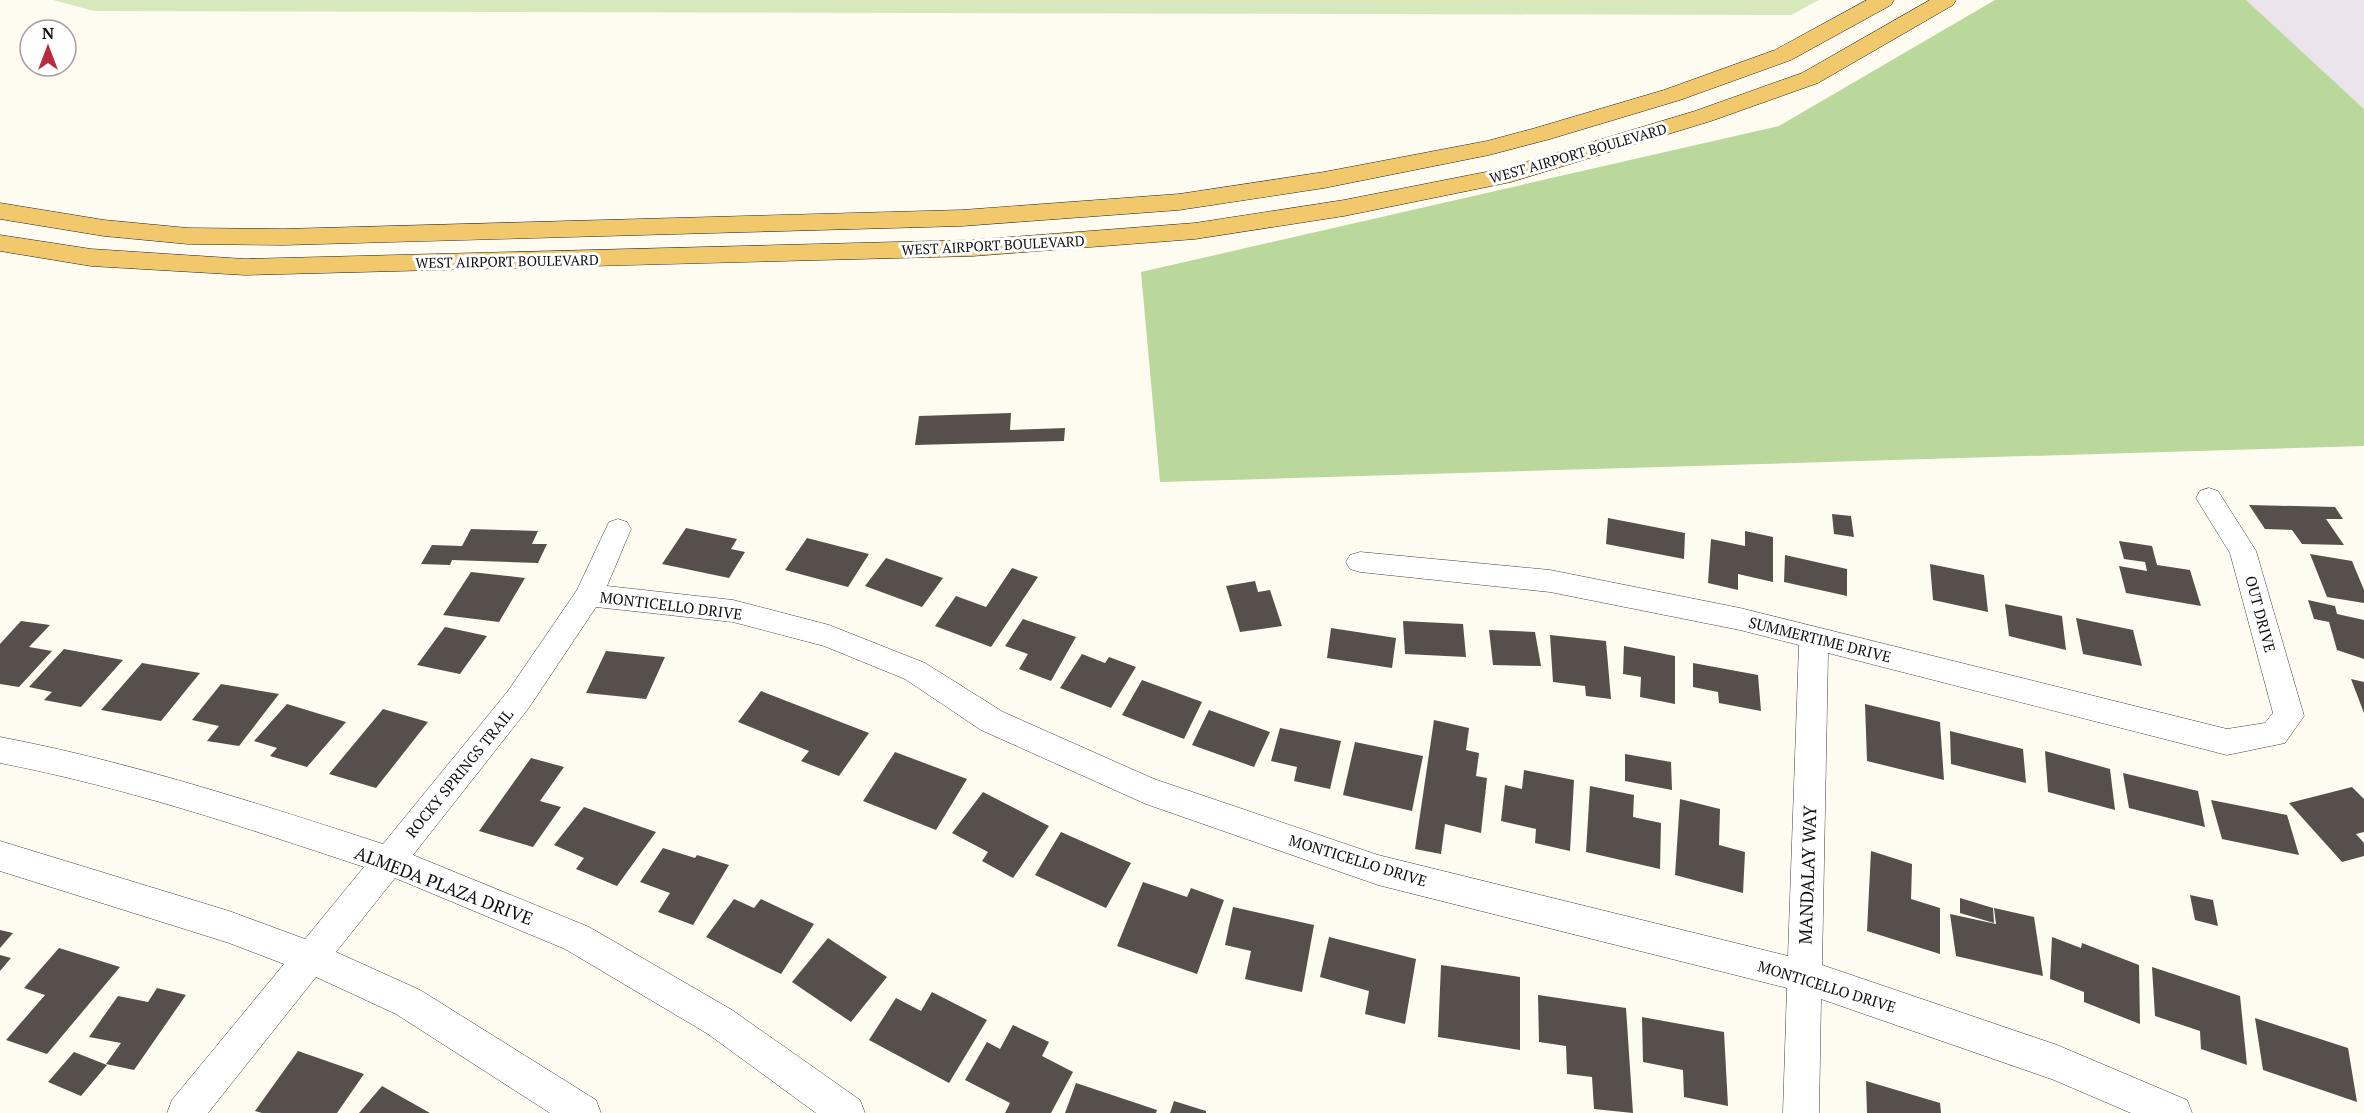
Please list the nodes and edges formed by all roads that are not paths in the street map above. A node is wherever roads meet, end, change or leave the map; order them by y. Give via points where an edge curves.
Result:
1 (1883, 0) edge
2 (1941, 1) edge
3 (1672, 95) junction
4 (1703, 116) junction
5 (1324, 180) junction
6 (1344, 208) junction
7 (0, 212) edge
8 (597, 229) junction
9 (0, 243) edge
10 (584, 260) junction
11 (2209, 498) dead end
12 (618, 529) dead end
13 (1360, 562) dead end
14 (589, 595) junction
15 (1814, 637) junction
16 (2274, 735) joint
17 (0, 750) edge
18 (0, 856) edge
19 (388, 860) junction
20 (310, 957) junction
21 (1804, 976) junction
22 (185, 1113) edge
23 (583, 1113) edge
24 (847, 1113) edge
25 (1800, 1113) edge
26 (2174, 1113) edge

1 - 3 main road, WEST AIRPORT BOULEVARD via 1783,55
2 - 4 main road, WEST AIRPORT BOULEVARD via 1810,78
3 - 4 main road
3 - 5 main road, WEST AIRPORT BOULEVARD via 1489,148
4 - 6 main road, WEST AIRPORT BOULEVARD via 1511,175
5 - 6 main road
5 - 8 main road, WEST AIRPORT BOULEVARD via 1179,202 1055,212
6 - 10 main road, WEST AIRPORT BOULEVARD via 1195,231 1069,242
7 - 8 main road, WEST AIRPORT BOULEVARD via 188,236
8 - 10 main road
9 - 10 main road, WEST AIRPORT BOULEVARD via 151,264
11 - 16 street, OUT DRIVE via 2243,551 2283,694 2289,716
12 - 14 street, ROCKY SPRINGS TRAIL
13 - 15 street, SUMMERTIME DRIVE via 1550,581
14 - 19 street, ROCKY SPRINGS TRAIL via 518,700
14 - 21 street, MONTICELLO DRIVE via 734,611 829,636 915,671 992,721 1146,790 1378,870
15 - 16 street, SUMMERTIME DRIVE via 2227,742
15 - 21 street, MANDALAY WAY
17 - 19 street, ALMEDA PLAZA DRIVE via 217,804
18 - 20 street via 229,927
19 - 20 street, ROCKY SPRINGS TRAIL
19 - 24 street, ALMEDA PLAZA DRIVE via 577,938 720,1022
20 - 22 street, ROCKY SPRINGS TRAIL
20 - 23 street via 408,1002
21 - 25 street, MANDALAY WAY
21 - 26 street, MONTICELLO DRIVE via 2057,1063

